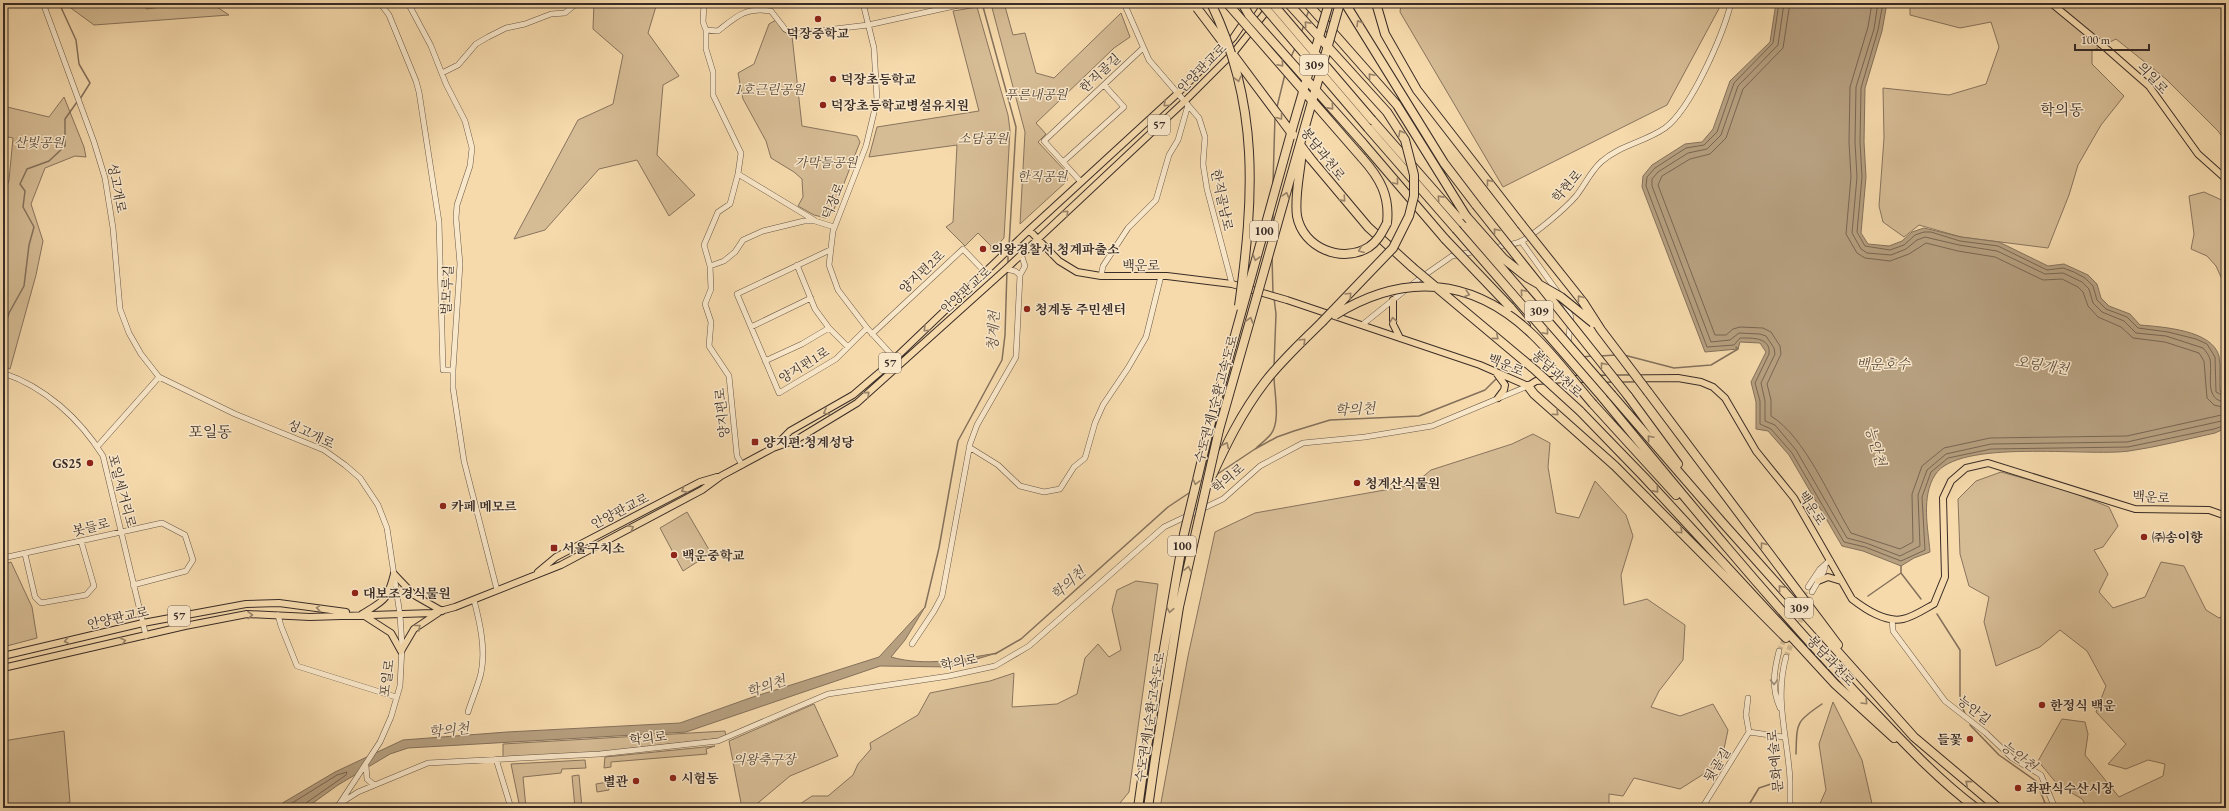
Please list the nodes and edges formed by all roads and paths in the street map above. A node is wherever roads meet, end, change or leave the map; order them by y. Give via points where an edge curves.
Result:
1 (43, 3) edge
2 (380, 3) edge
3 (408, 3) edge
4 (577, 3) edge
5 (704, 3) edge
6 (863, 3) edge
7 (968, 3) edge
8 (1124, 3) edge
9 (1211, 3) edge
10 (1227, 3) edge
11 (1242, 3) edge
12 (1258, 3) edge
13 (1261, 3) edge
14 (1272, 3) edge
15 (1288, 3) edge
16 (1307, 3) edge
17 (1329, 3) edge
18 (1340, 3) edge
19 (1346, 3) edge
20 (1376, 3) edge
21 (1732, 3) edge
22 (2050, 3) edge
23 (1195, 5) edge
24 (868, 25) junction
25 (706, 30) junction
26 (1142, 49) junction
27 (442, 73) junction
28 (1104, 85) junction
29 (1177, 94) junction
30 (1186, 103) junction
31 (1370, 124) junction
32 (1304, 129) junction
33 (1062, 162) junction
34 (738, 174) junction
35 (2226, 179) edge
36 (1081, 182) junction
37 (815, 221) junction
38 (834, 227) junction
39 (1029, 230) junction
40 (1037, 239) junction
41 (1521, 241) junction
42 (830, 250) junction
43 (1020, 255) junction
44 (798, 265) junction
45 (710, 266) junction
46 (1006, 269) junction
47 (986, 273) junction
48 (1020, 275) junction
49 (1101, 276) junction
50 (1161, 276) junction
51 (1232, 284) junction
52 (811, 298) junction
53 (1393, 300) junction
54 (1322, 322) junction
55 (1362, 325) junction
56 (751, 327) junction
57 (830, 328) junction
58 (867, 328) junction
59 (1602, 330) junction
60 (872, 334) junction
61 (1533, 335) junction
62 (1235, 336) junction
63 (1400, 338) junction
64 (848, 347) junction
65 (895, 358) junction
66 (765, 361) junction
67 (900, 364) junction
68 (453, 370) junction
69 (1496, 372) junction
70 (3, 373) edge
71 (159, 377) junction
72 (1566, 379) junction
73 (1528, 386) junction
74 (1498, 398) junction
75 (97, 447) junction
76 (969, 447) junction
77 (773, 448) junction
78 (742, 464) junction
79 (721, 476) junction
80 (1204, 493) junction
81 (2226, 516) edge
82 (1722, 522) junction
83 (121, 531) junction
84 (81, 541) junction
85 (1725, 547) junction
86 (25, 554) junction
87 (3, 558) edge
88 (1830, 560) junction
89 (1825, 566) junction
90 (394, 574) junction
91 (534, 575) junction
92 (1818, 581) junction
93 (1841, 581) junction
94 (134, 586) junction
95 (1808, 587) tunnel mouth
96 (497, 590) junction
97 (1812, 592) tunnel mouth
98 (474, 600) junction
99 (442, 610) junction
100 (359, 614) junction
101 (278, 615) junction
102 (400, 615) junction
103 (1892, 619) junction
104 (143, 623) junction
105 (146, 636) junction
106 (912, 644) dead end
107 (401, 651) junction
108 (1779, 651) tunnel mouth
109 (3, 656) edge
110 (1786, 657) tunnel mouth
111 (3, 668) edge
112 (1835, 684) junction
113 (1871, 689) junction
114 (396, 696) junction
115 (1748, 698) dead end
116 (468, 712) dead end
117 (1782, 712) junction
118 (1749, 732) junction
119 (1783, 737) junction
120 (1916, 755) junction
121 (496, 759) junction
122 (366, 764) junction
123 (372, 784) junction
124 (339, 806) edge
125 (333, 808) edge
126 (511, 808) edge
127 (1138, 808) edge
128 (1148, 808) edge
129 (1702, 808) edge
130 (1790, 808) edge
131 (1976, 808) edge
132 (1998, 808) edge
133 (2055, 808) edge

1 - 71 street, 성고개로 via 105,178 113,228 120,309 129,333
2 - 68 street via 390,15 419,92 439,222 443,370
3 - 27 street, 벌모루길
4 - 27 street via 565,13 551,14 488,36 476,44 458,65
5 - 25 street, 양지편로 via 702,22
6 - 24 street, 덕장로
7 - 24 street
8 - 26 street, 한직골남로
9 -> 62 highway, bridge via 1232,58 1242,94 1248,132 1251,174 1248,241
10 -> 32 highway, bridge via 1381,182 1389,209 1387,223 1369,247 1356,253 1343,254 1318,248 1307,238 1298,216
11 -> 61 highway, bridge via 1249,15 1445,239
12 - 29 main road, 안양판교로 / 57 via 1233,38
13 - 31 highway, 봉담과천로 / 309, bridge
14 - 30 main road, 안양판교로 / 57 via 1235,51
14 - 31 highway, 봉담과천로 / 309, bridge
54 -> 15 highway, bridge via 1393,248 1409,216 1414,196 1414,175 1405,140 1387,112
59 -> 16 highway, bridge via 1561,297 1528,278 1504,259 1466,216 1397,105
17 -> 62 highway, 수도권제1순환고속도로 / 100, bridge
18 - 32 highway, 수도권제1순환고속도로 / 100, bridge
82 -> 19 highway, 봉담과천로, bridge via 1628,396 1444,162
59 -> 20 highway, bridge via 1413,83 1385,34
21 - 41 street, 학현로 via 1718,43 1676,118 1664,128 1616,150 1600,163 1562,210
22 - 35 main road, 의일로 via 2148,86 2198,154
23 -> 112 highway, 봉담과천로, bridge via 1310,158 1368,227 1536,370 1580,411 1644,476
24 - 25 street via 793,34 785,29 771,11 759,9 739,13 718,31
24 - 38 street, 덕장로 via 874,48 877,100 866,146
25 - 34 street, 양지편로 via 706,49 713,72 713,95 741,153
26 - 28 street, 한직골길
26 - 29 street, 한직골남로
27 - 68 street, 벌모루길 via 465,121 472,148 470,166 457,205 460,264
28 - 33 street, 한직골길 via 1044,141
28 - 33 street via 1124,107
29 - 30 street, 한직골남로
29 -> 36 main road, 안양판교로 / 57
40 -> 30 main road, 안양판교로 / 57
30 - 49 street via 1178,140 1169,155 1156,200 1128,228 1103,266
30 - 51 street, 한직골남로 via 1199,118 1205,137 1204,164 1207,189
82 -> 31 highway, 봉담과천로 / 309, bridge via 1466,227
31 -> 85 highway, 봉담과천로 / 309, bridge via 1456,229 1602,397
80 -> 32 highway, 수도권제1순환고속도로 / 100, bridge via 1219,430
33 - 36 street, 한직골길
34 - 37 street
34 - 45 street, 양지편로 via 730,204 718,212 704,245
36 - 39 main road, 안양판교로 / 57
37 - 38 street
37 - 45 street via 784,224 763,231 743,240 735,252 724,261
38 - 42 street, 덕장로
39 - 40 main road, 백운로
39 - 47 main road, 안양판교로 / 57
40 - 43 main road, 안양판교로 / 57
40 - 49 main road, 백운로 via 1059,261 1077,272
41 - 53 street, 학현로 via 1452,256
41 - 72 street, bridge via 1568,308 1571,317
42 - 44 street, 양지편1로
42 - 58 street, 덕장로 via 829,265 838,290
43 - 46 main road, 안양판교로 / 57
43 - 48 street via 1025,266
44 - 52 street, 양지편1로
44 - 56 street, 양지편1로 via 737,294
45 - 78 street, 양지편로 via 711,289 705,304 711,322 709,346 729,376 737,456
46 - 48 street
46 - 67 main road, 안양판교로 / 57
47 - 60 street, 양지편2로 via 963,249
47 -> 65 main road, 안양판교로 / 57
48 - 76 street via 1016,357 977,426
49 - 50 main road, 백운로
50 - 51 main road, 백운로
50 - 76 street via 1146,337 1103,405 1094,423 1085,458 1074,467 1060,488 1044,492 1020,486 998,464
51 - 55 main road, 백운로
52 - 56 street
52 - 57 street, 양지편1로
53 - 55 street, 학현로
63 -> 53 main road via 1393,324
54 -> 61 highway, bridge via 1365,298 1387,290 1425,286 1475,296 1494,306
80 -> 54 highway, bridge via 1232,433 1248,406 1280,364
55 - 63 main road, 백운로
56 - 66 street, 양지편1로
57 - 64 street, 양지편1로
57 - 66 street, 양지편1로
58 - 60 street, 덕장로
58 - 64 street, 양지편1로
113 -> 59 highway, bridge
60 - 65 street, 덕장로
61 - 85 highway, bridge
62 -> 127 highway, 수도권제1순환고속도로 / 100, bridge via 1184,534
63 - 69 main road, 백운로
64 - 66 street, 양지편1로 via 836,358 779,393
65 - 67 street, 덕장로
65 -> 77 main road, 안양판교로 / 57 via 853,395 790,431
77 -> 67 main road, 안양판교로 / 57 via 796,440 851,406
68 - 96 street, 벌모루길 via 453,388 464,461
69 - 73 main road, 백운로
69 - 74 main road via 1504,382 1504,390
70 - 75 street, 포일세거리로 via 26,383 52,400 87,432
71 - 75 street
71 - 90 street, 성고개로 via 235,414 324,450 345,465 360,478 378,505 387,528
72 - 73 main road, 백운로 via 1536,382
72 - 88 main road, 백운로 via 1678,378 1713,387 1725,398 1763,461 1794,498
73 - 74 street, 학의로
73 -> 112 highway via 1615,466 1769,622
74 - 121 street, 학의로 via 1432,426 1366,437 1303,443 1260,466 1223,499 1164,527 1029,646 995,666 949,676 828,694 718,741 600,754
75 - 83 street, 포일세거리로 via 107,469
76 - 106 street via 942,596
77 - 78 main road, 안양판교로 / 57
78 - 79 main road, 안양판교로 / 57
91 -> 79 main road, 안양판교로 / 57 via 561,565 702,490
79 -> 91 main road, 안양판교로 / 57 via 700,482 563,553
128 -> 80 highway, 수도권제1순환고속도로 / 100, bridge via 1179,607
81 - 103 main road, 백운로 via 2209,510 2135,509 1988,463 1966,468 1951,481 1943,498 1945,577 1934,604 1903,619
113 -> 82 highway, 봉담과천로 / 309
83 - 84 street, 봇들로
83 - 94 street, 포일세거리로
83 - 94 street, 봇들로 via 162,523 185,535 193,560 186,572
84 - 86 street, 봇들로
84 - 86 street via 94,586 86,595 41,603 34,597
85 -> 120 highway, 봉담과천로 / 309 via 1835,670
86 - 87 street, 봇들로
88 - 89 street
88 - 93 main road, 백운로
89 - 92 street
89 - 95 street
90 - 99 main road via 414,596
90 - 100 main road via 385,600
90 - 102 street, 성고개로
91 - 96 main road, 안양판교로 / 57
92 - 93 main road via 1827,577
92 - 97 street
93 - 103 main road, 백운로 via 1852,598 1865,609
94 - 104 street, 포일세거리로
96 - 98 main road, 안양판교로 / 57
98 - 99 main road, 안양판교로 / 57
98 - 116 street via 483,651 481,673
99 - 102 main road, 안양판교로 / 57
107 -> 99 main road via 414,629
100 - 101 main road, 안양판교로 / 57 via 310,617
100 - 102 main road, 안양판교로 / 57
100 -> 104 main road, 안양판교로 / 57 via 279,603 253,604
100 - 107 main road via 391,632
105 -> 101 main road, 안양판교로 / 57 via 247,614
101 - 114 street via 297,666
102 - 107 street, 포일로
103 - 133 street, 능안길 via 1893,631 1945,701 1986,733 2012,758 2041,775
104 - 105 street, 포일세거리로
104 -> 109 main road, 안양판교로 / 57
111 -> 105 main road, 안양판교로 / 57
107 - 114 street, 포일로 via 400,686
108 -> 117 street, 문화예술로 via 1774,672 1774,696
110 - 117 street, 문화예술로 via 1781,674
112 - 120 highway, 봉담과천로 via 1882,728
132 -> 113 highway, 봉담과천로 / 309 via 1914,737
114 - 122 street, 포일로 via 391,717 380,742
115 - 118 street via 1746,715
117 - 119 street, 문화예술로
118 - 119 street
118 - 129 street, 뒷골길
119 - 130 street, 문화예술로 via 1790,779
120 - 131 highway, 봉담과천로 / 309
121 - 123 street, 학의로 via 428,764
121 - 126 street
122 - 123 street via 365,773
122 - 124 street, 포일로
123 - 124 street, 학의로
124 - 125 street, 학의로

